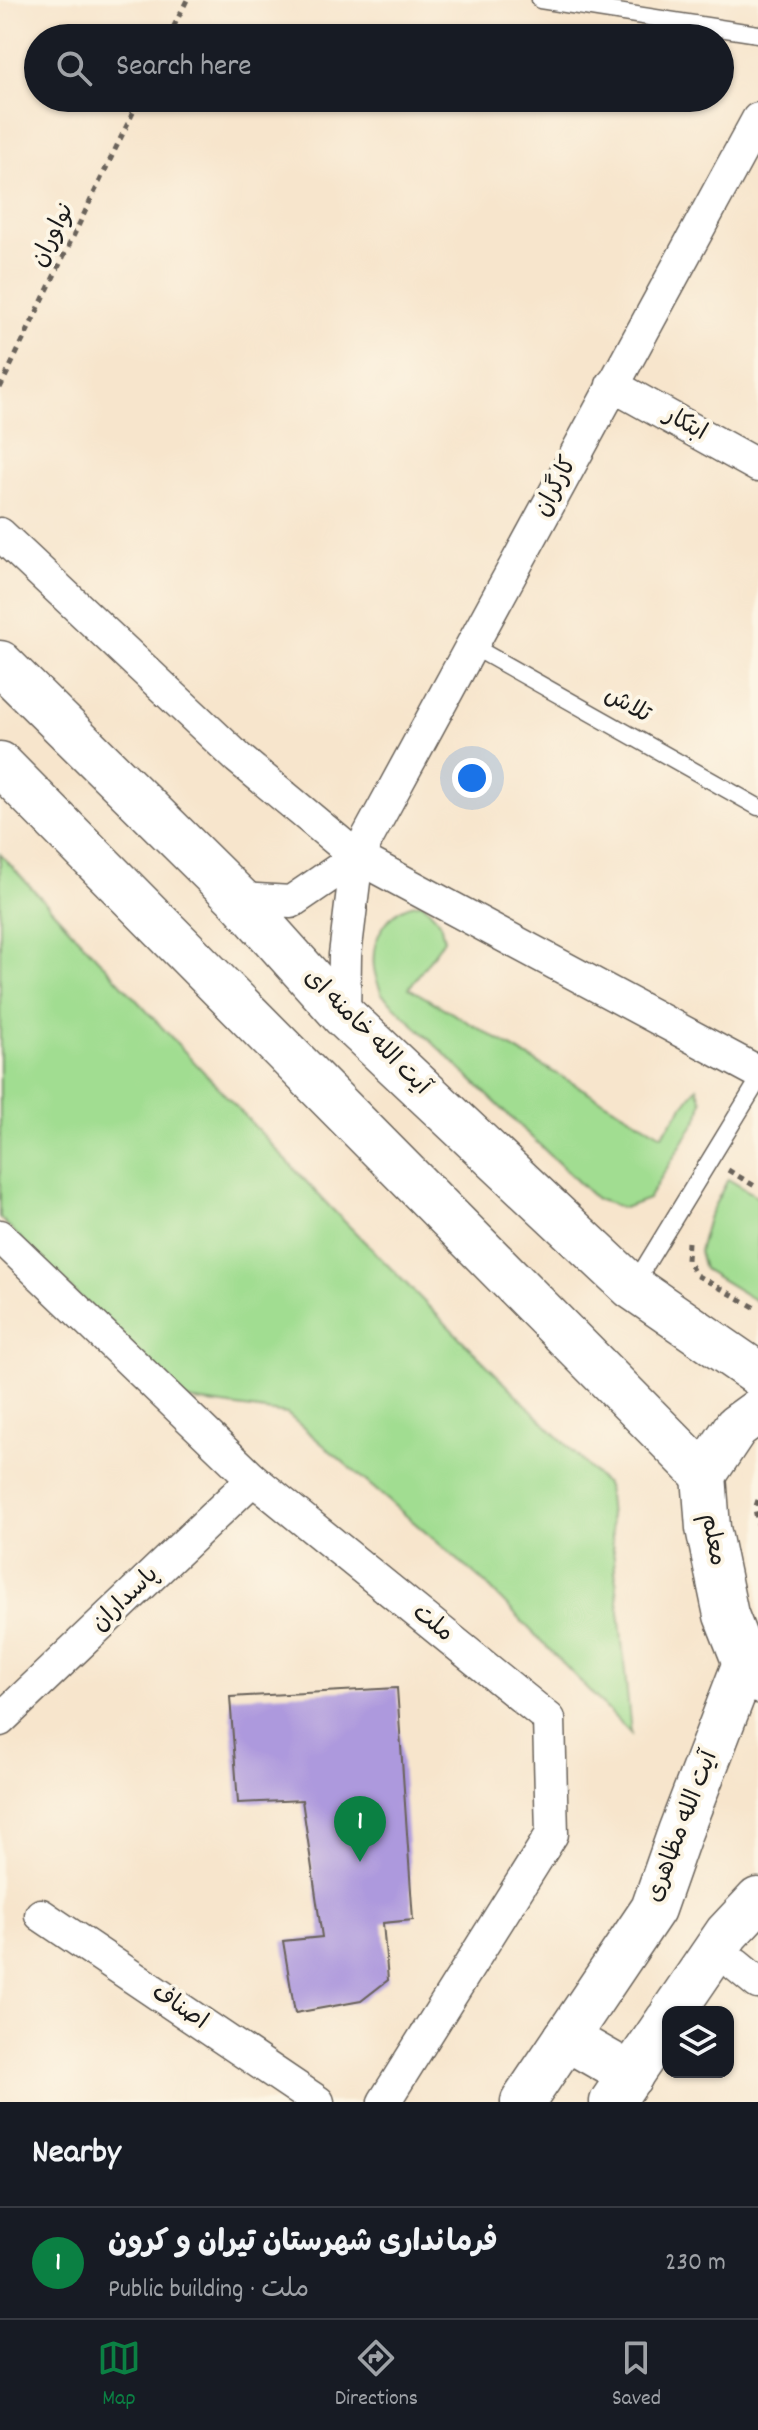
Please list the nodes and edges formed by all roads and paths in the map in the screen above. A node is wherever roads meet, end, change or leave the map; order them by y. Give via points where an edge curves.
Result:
1 (187, 0) edge
2 (540, 0) edge
3 (175, 24) edge
4 (694, 24) edge
5 (734, 30) edge
6 (758, 34) edge
7 (133, 112) edge
8 (758, 119) edge
9 (612, 385) junction
10 (0, 388) edge
11 (758, 466) edge
12 (0, 534) edge
13 (472, 646) junction
14 (0, 663) edge
15 (0, 764) edge
16 (758, 807) edge
17 (357, 857) junction
18 (239, 899) junction
19 (344, 1016) junction
20 (758, 1072) edge
21 (758, 1081) edge
22 (736, 1159) dead end
23 (730, 1171) junction
24 (722, 1184) dead end
25 (758, 1188) edge
26 (693, 1233) dead end
27 (0, 1236) edge
28 (632, 1287) junction
29 (758, 1309) edge
30 (758, 1374) edge
31 (758, 1411) edge
32 (704, 1475) junction
33 (253, 1479) junction
34 (758, 1500) edge
35 (758, 1524) edge
36 (752, 1672) edge
37 (0, 1720) edge
38 (758, 1900) edge
39 (41, 1915) dead end
40 (677, 2006) edge
41 (662, 2029) edge
42 (566, 2038) junction
43 (622, 2088) edge
44 (395, 2094) edge
45 (318, 2102) edge
46 (523, 2102) edge

1 - 3 path
2 - 4 lane
5 - 6 lane
7 - 10 path, نواوران
8 - 9 street, کارگران
9 - 11 street, ابتکار
9 - 13 street, کارگران
12 - 17 street via 238,758
13 - 16 lane, تلاش
13 - 17 street, کارگران
14 - 18 main road, آیت الله خامنه ای
15 - 32 main road
17 - 18 street via 291,902
17 - 19 street
17 - 20 street
18 - 19 main road, آیت الله خامنه ای
19 - 28 main road, آیت الله خامنه ای
21 - 28 lane
22 - 23 path
23 - 24 path
23 - 25 path
26 - 29 path via 687,1260 696,1275
27 - 33 street, ملت
28 - 30 main road, آیت الله خامنه ای
31 - 32 main road via 736,1427
32 - 36 main road, معلم via 708,1528 726,1615
33 - 37 street, پاسداران
33 - 44 street, ملت via 549,1719 552,1834
34 - 35 path
36 - 42 main road, آیت الله مظاهری via 653,1909
38 - 40 main road via 727,1933
39 - 45 street, اصناف
41 - 43 main road
42 - 43 main road
42 - 46 main road, آیت الله مظاهری

